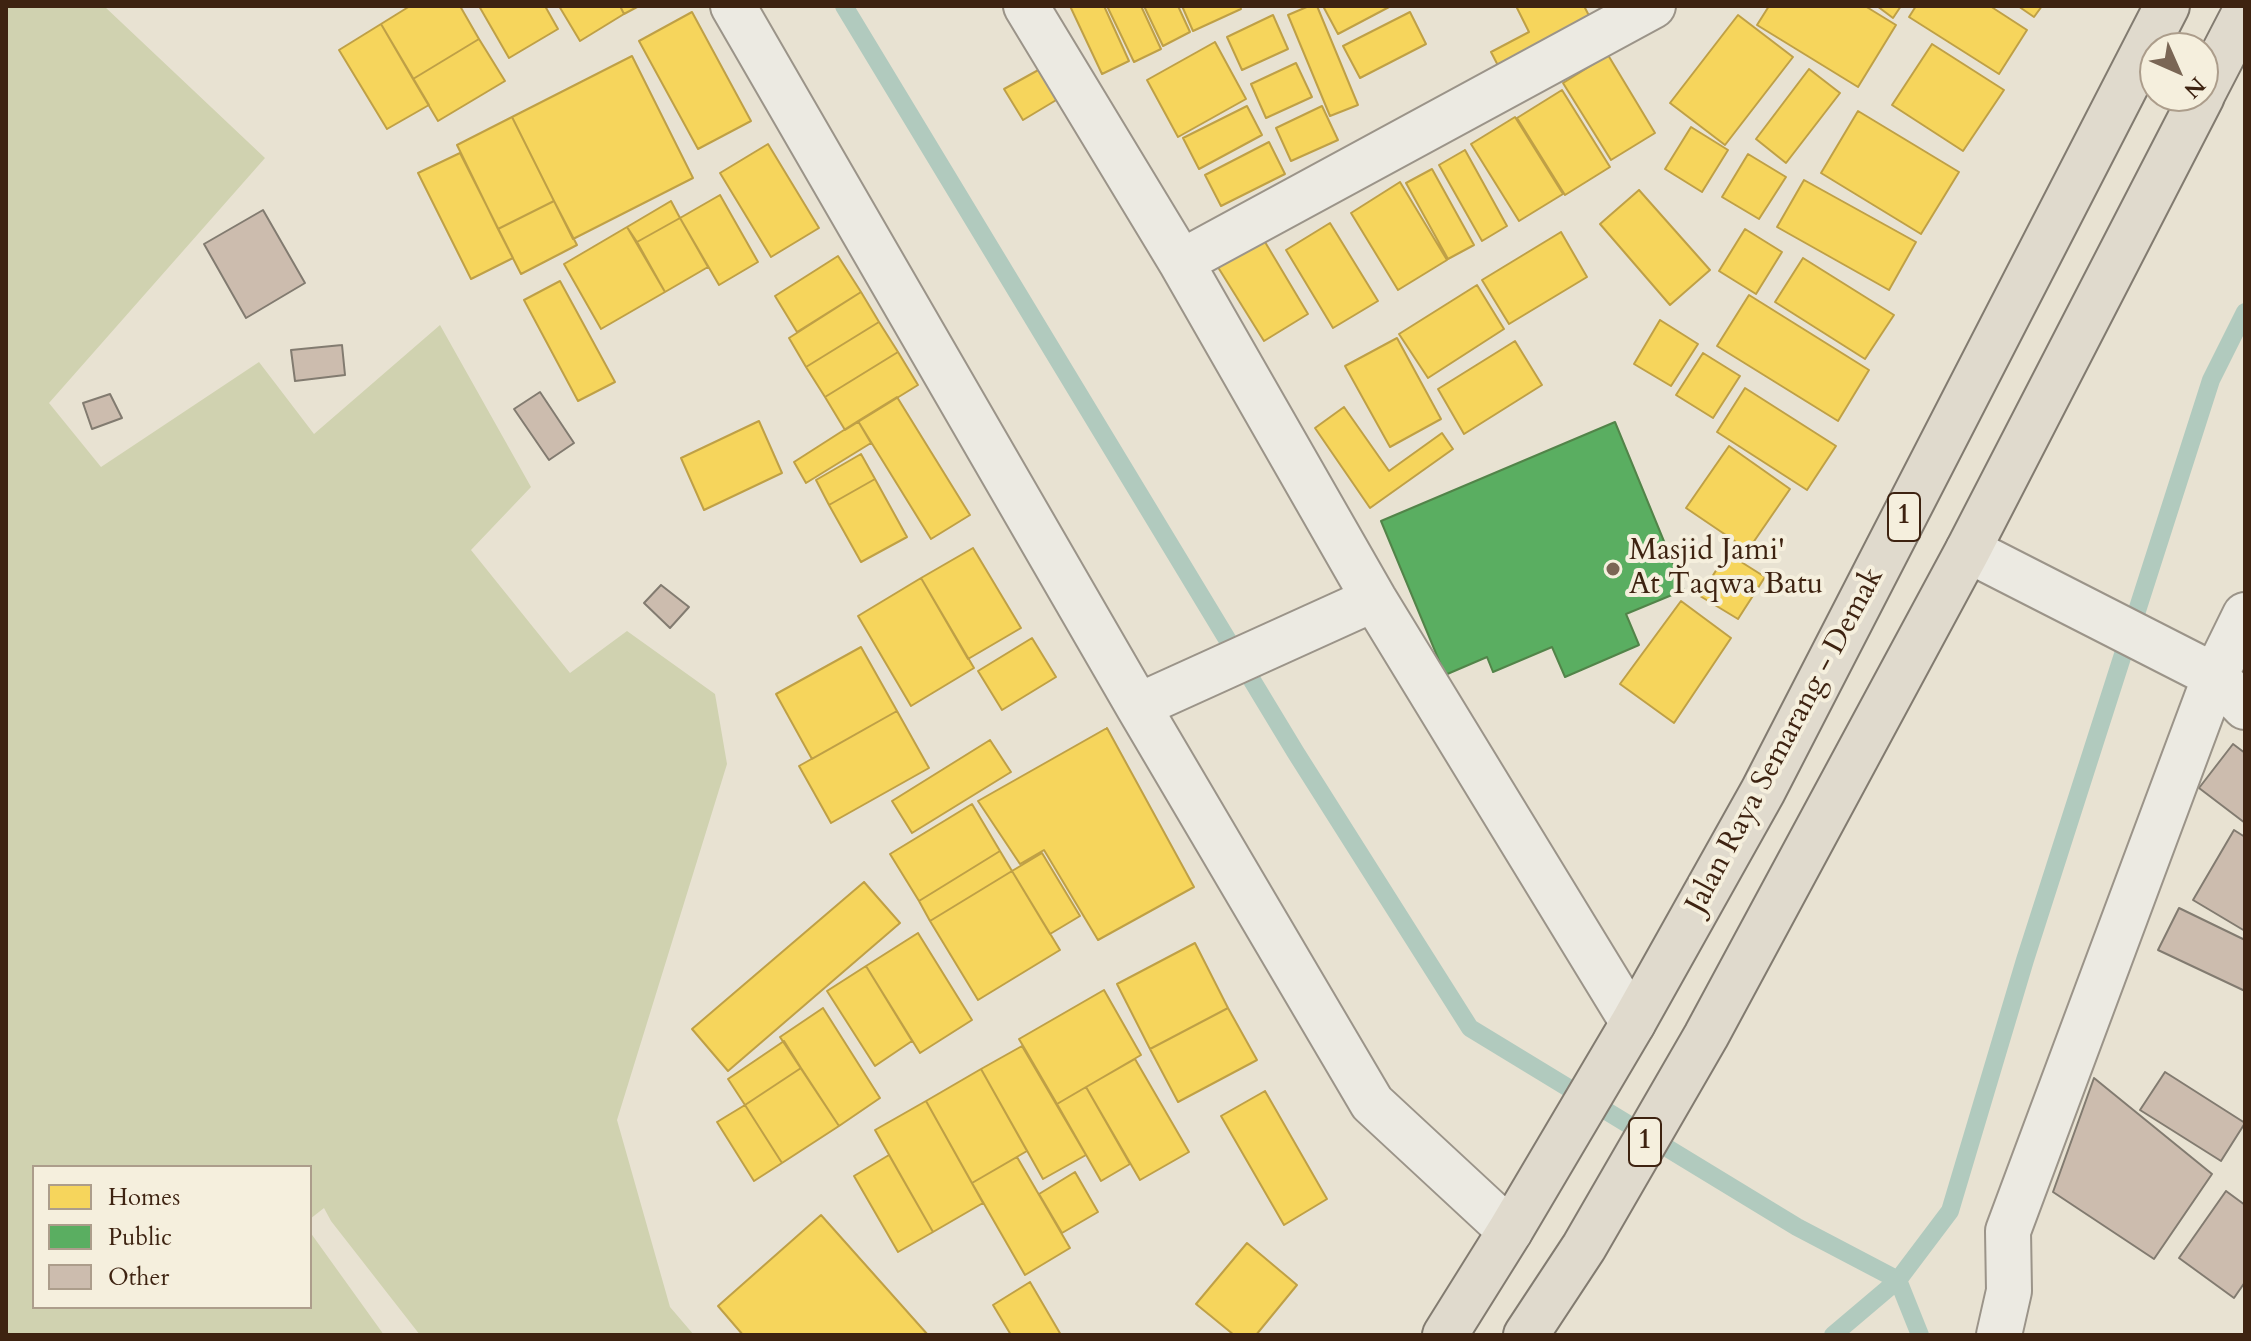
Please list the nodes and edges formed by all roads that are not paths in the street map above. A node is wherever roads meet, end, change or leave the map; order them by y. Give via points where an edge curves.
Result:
1 (733, 6) edge
2 (1026, 6) edge
3 (1653, 6) edge
4 (2167, 6) edge
5 (2245, 12) edge
6 (2219, 62) edge
7 (2193, 112) edge
8 (1181, 262) junction
9 (1968, 550) junction
10 (1361, 604) junction
11 (2245, 615) edge
12 (2204, 671) junction
13 (1152, 699) junction
14 (2245, 707) edge
15 (1633, 1023) junction
16 (1520, 1215) junction
17 (1445, 1335) edge
18 (1526, 1335) edge
19 (1999, 1335) edge

1 - 13 street
2 - 8 street
3 - 8 street
4 - 15 highway, Jalan Raya Semarang - Demak / 1 via 1763,791
5 - 6 highway, 1
7 - 9 highway, 1
8 - 10 street
9 - 12 street
9 - 18 highway, 1 via 1706,1036 1584,1247
10 - 13 street
10 - 15 street
11 - 12 street
12 - 14 street
12 - 19 street via 2008,1231 2009,1291
13 - 16 street via 1372,1103
15 - 16 highway, Jalan Raya Semarang - Demak / 1
16 - 17 highway, Jalan Raya Semarang - Demak / 1

